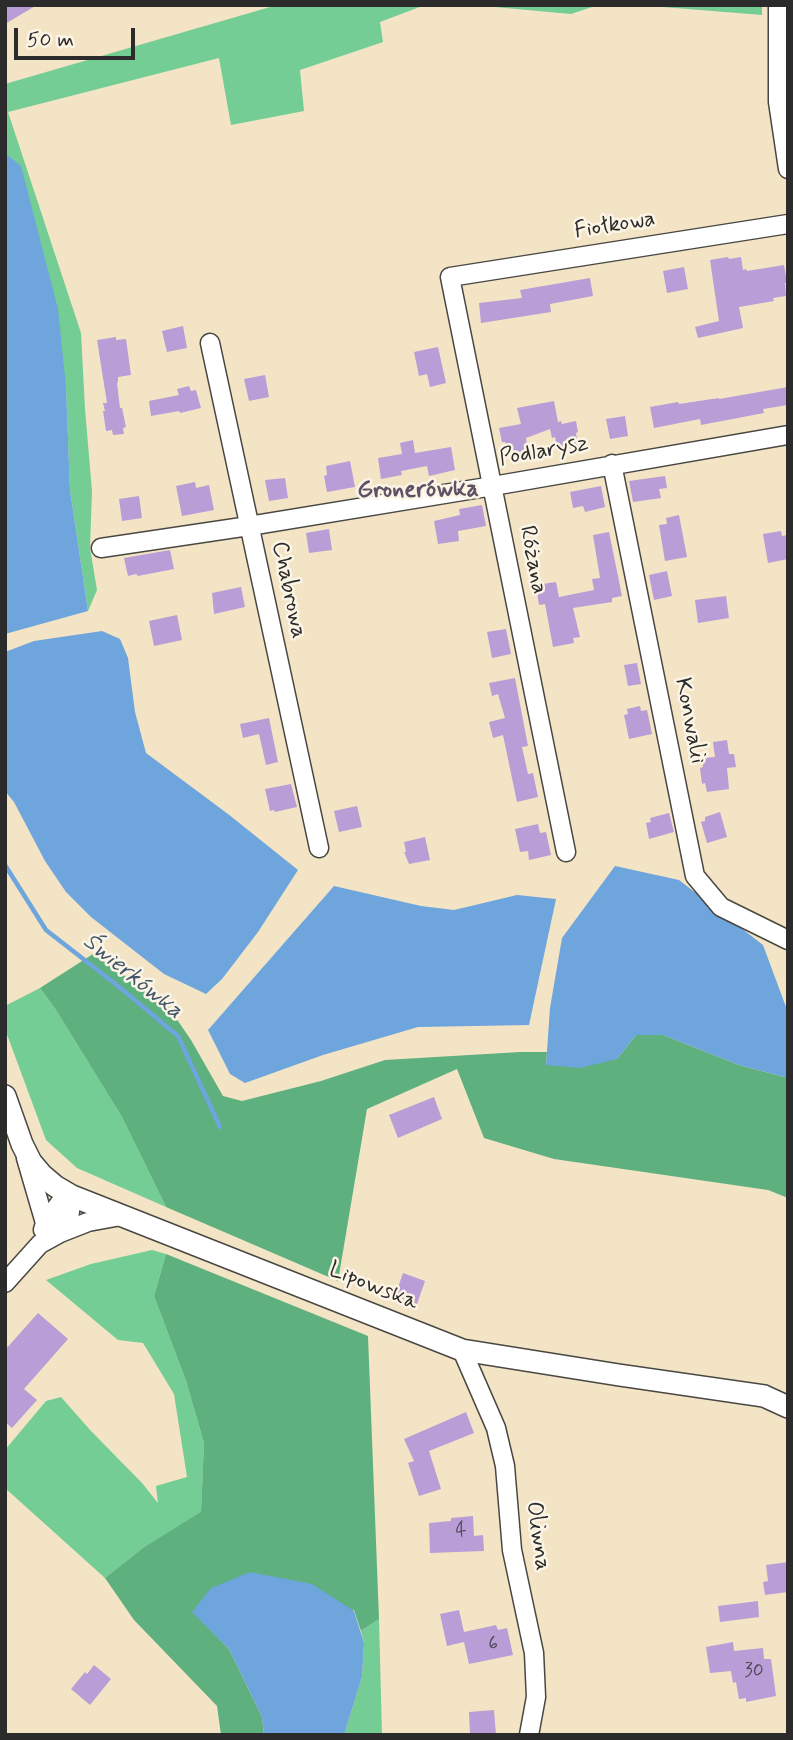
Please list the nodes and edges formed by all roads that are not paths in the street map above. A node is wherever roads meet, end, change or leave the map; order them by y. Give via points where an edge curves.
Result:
1 (778, 5) edge
2 (788, 169) edge
3 (788, 224) edge
4 (450, 277) joint
5 (210, 343) dead end
6 (788, 435) edge
7 (612, 464) junction
8 (493, 486) junction
9 (249, 526) junction
10 (101, 548) dead end
11 (319, 848) dead end
12 (566, 852) dead end
13 (788, 940) edge
14 (5, 1096) edge
15 (22, 1144) junction
16 (70, 1195) junction
17 (121, 1216) junction
18 (52, 1228) junction
19 (5, 1283) edge
20 (462, 1350) junction
21 (788, 1406) edge
22 (529, 1735) edge

1 - 2 street via 778,102
3 - 4 street, Fiołkowa
4 - 8 street, Różana
5 - 9 street, Chabrowa
6 - 7 street, Podlarysz
7 - 8 street, Podlarysz
7 - 13 street, Konwalii via 695,876 721,906
8 - 9 street, Podlarysz
8 - 12 street, Różana
9 - 10 street, Podlarysz
9 - 11 street, Chabrowa
14 - 15 street, Lipowska
15 - 16 street, Lipowska via 42,1175
15 - 18 street
16 - 17 street, Lipowska
16 - 18 street via 69,1219
17 - 18 street
17 - 20 street, Lipowska
18 - 19 street
20 - 21 street, Lipowska via 764,1396
20 - 22 street, Oliwna via 496,1428 505,1466 512,1550 534,1653 536,1697

